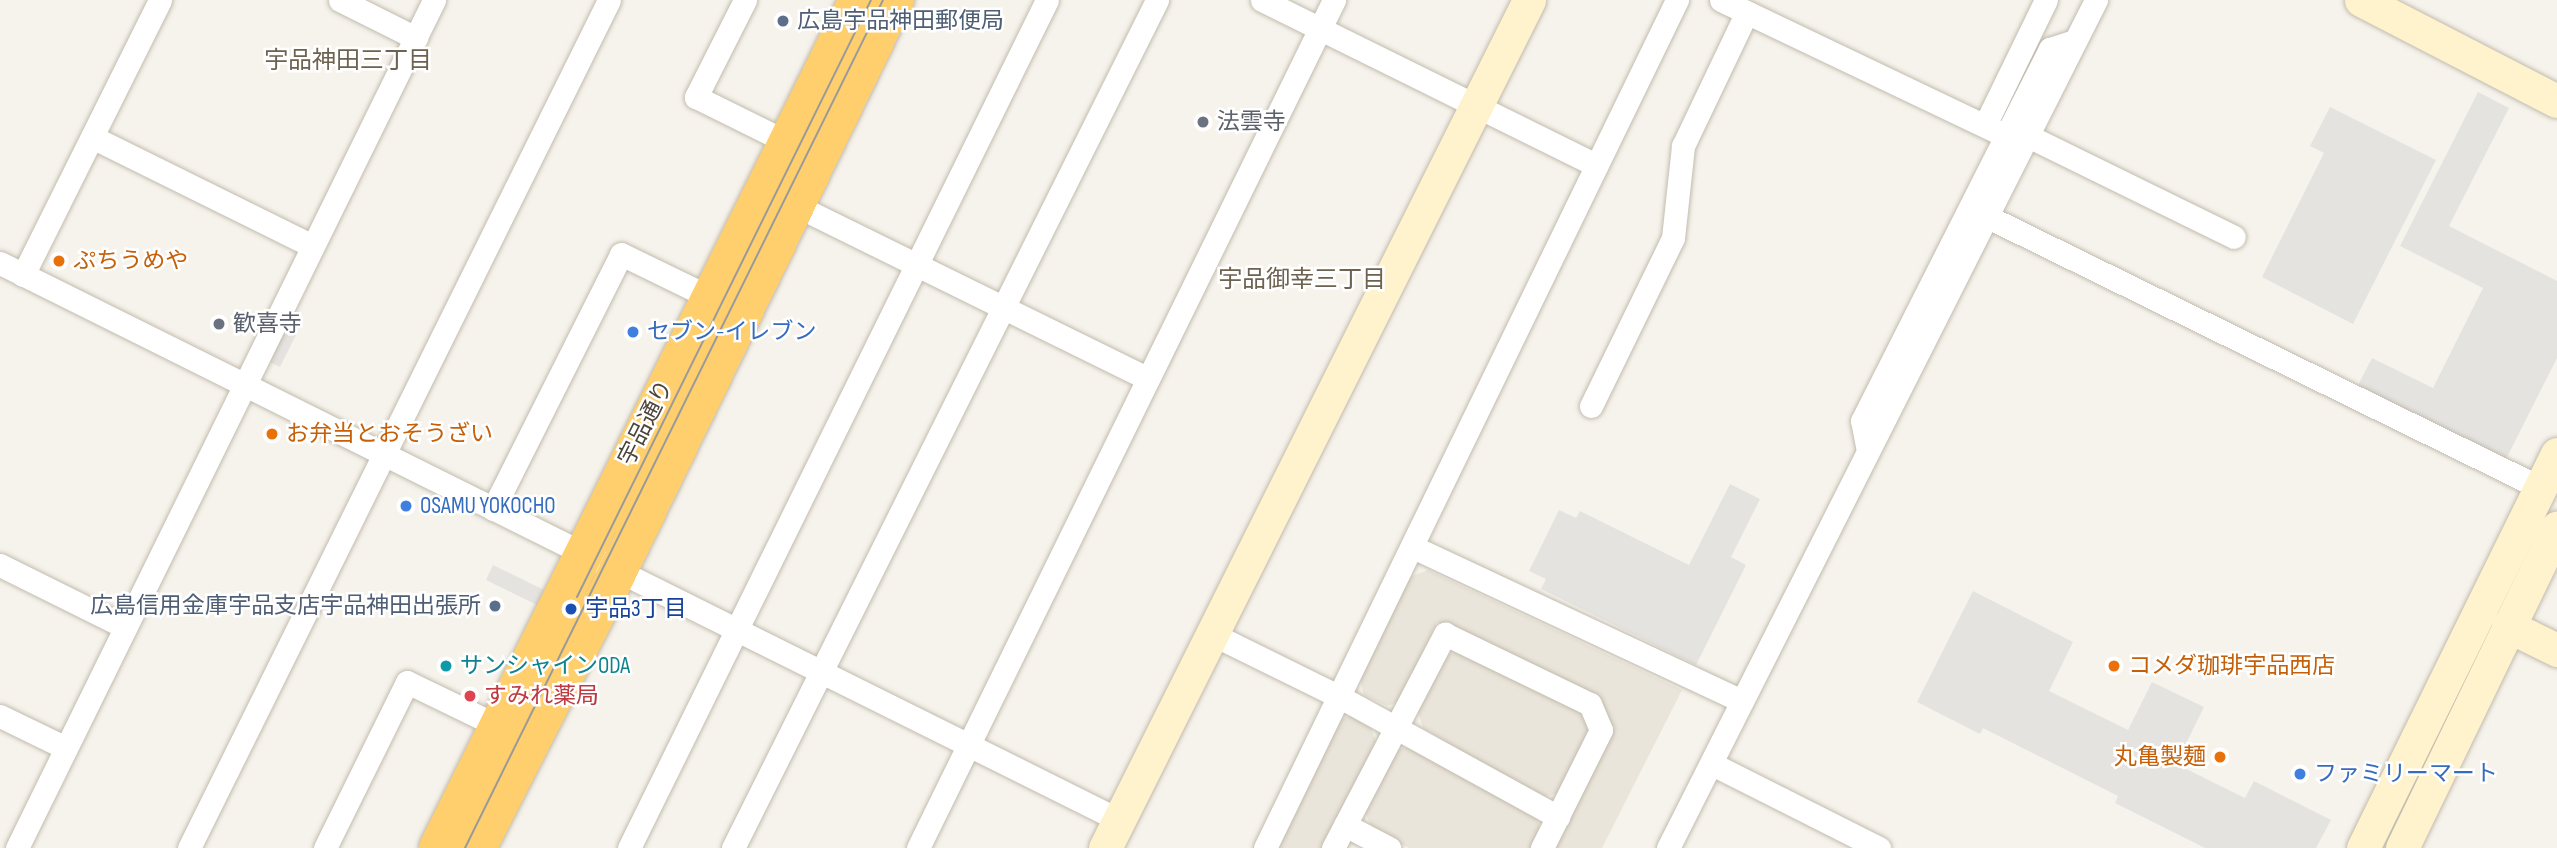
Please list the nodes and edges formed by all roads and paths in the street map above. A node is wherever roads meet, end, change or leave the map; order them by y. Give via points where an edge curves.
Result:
1 (160, 0) edge
2 (340, 0) edge
3 (434, 0) edge
4 (609, 0) edge
5 (745, 0) edge
6 (858, 0) edge
7 (895, 0) edge
8 (1047, 0) edge
9 (1157, 0) edge
10 (1262, 0) edge
11 (1334, 0) edge
12 (1529, 0) edge
13 (1677, 0) edge
14 (1721, 0) edge
15 (2046, 0) edge
16 (2096, 0) edge
17 (2361, 0) edge
18 (1747, 12) junction
19 (1320, 29) junction
20 (416, 38) junction
21 (2557, 101) edge
22 (1477, 107) junction
23 (1985, 125) junction
24 (2017, 136) junction
25 (92, 137) junction
26 (787, 142) junction
27 (1596, 165) junction
28 (795, 205) junction
29 (1988, 217) junction
30 (2234, 237) dead end
31 (313, 246) junction
32 (0, 263) edge
33 (915, 264) junction
34 (23, 275) junction
35 (709, 296) junction
36 (1001, 306) junction
37 (1146, 378) junction
38 (242, 384) junction
39 (1591, 406) dead end
40 (1868, 451) junction
41 (2557, 454) edge
42 (386, 456) junction
43 (2540, 488) junction
44 (493, 509) junction
45 (2557, 528) edge
46 (1413, 547) junction
47 (580, 554) junction
48 (0, 565) edge
49 (617, 573) junction
50 (2508, 626) junction
51 (125, 628) junction
52 (736, 632) junction
53 (1212, 634) junction
54 (2557, 650) edge
55 (819, 672) junction
56 (1340, 697) junction
57 (1742, 701) junction
58 (0, 716) edge
59 (496, 725) junction
60 (1395, 728) junction
61 (970, 745) junction
62 (66, 748) junction
63 (1712, 764) junction
64 (1558, 817) junction
65 (1345, 825) junction
66 (1112, 834) edge
67 (17, 848) edge
68 (189, 848) edge
69 (325, 848) edge
70 (438, 848) edge
71 (477, 848) edge
72 (629, 848) edge
73 (733, 848) edge
74 (918, 848) edge
75 (1265, 848) edge
76 (1334, 848) edge
77 (1389, 848) edge
78 (1542, 848) edge
79 (1668, 848) edge
80 (1879, 848) edge
81 (2363, 848) edge
82 (2402, 848) edge

1 - 25 street
2 - 20 street
3 - 20 street
4 - 42 street
5 - 26 street via 696,97
6 - 26 highway, 宇品通り
7 - 28 highway, 宇品通り
8 - 33 street
9 - 36 street
10 - 19 street
11 - 19 street
12 - 22 street
13 - 27 street
14 - 18 street
15 - 23 street
16 - 24 street
17 - 21 street
18 - 23 street
18 - 39 street via 1683,146 1673,238
19 - 22 street
19 - 37 street
20 - 31 street
22 - 27 street
22 - 53 street
23 - 24 street
24 - 29 street
24 - 30 street
24 - 40 street via 1862,421
25 - 31 street
25 - 34 street
26 - 35 highway, 宇品通り
27 - 46 street
28 - 33 street
28 - 49 highway, 宇品通り
29 - 40 street
29 - 43 street
31 - 38 street
32 - 34 street
33 - 36 street
33 - 52 street
34 - 38 street
35 - 44 street via 621,254
35 - 47 highway, 宇品通り
36 - 37 street
36 - 55 street
37 - 61 street
38 - 42 street
38 - 51 street
40 - 57 street
41 - 43 street
42 - 44 street
42 - 68 street
43 - 81 street
44 - 47 street
45 - 50 street
46 - 56 street
46 - 57 street
47 - 49 street
47 - 59 highway, 宇品通り
48 - 51 street
49 - 52 street
49 - 71 highway, 宇品通り
50 - 54 street
50 - 82 street
51 - 62 street
52 - 55 street
52 - 72 street
53 - 56 street
53 - 66 street
55 - 61 street
55 - 73 street
56 - 60 street
56 - 75 street
57 - 63 street
58 - 62 street
59 - 69 street via 408,682
59 - 70 highway, 宇品通り
60 - 64 street
60 - 64 street via 1445,634 1590,704 1601,730
60 - 65 street
61 - 66 street
61 - 74 street
62 - 67 street
63 - 79 street via 1685,807
63 - 80 street
64 - 78 street
65 - 76 street
65 - 77 street

